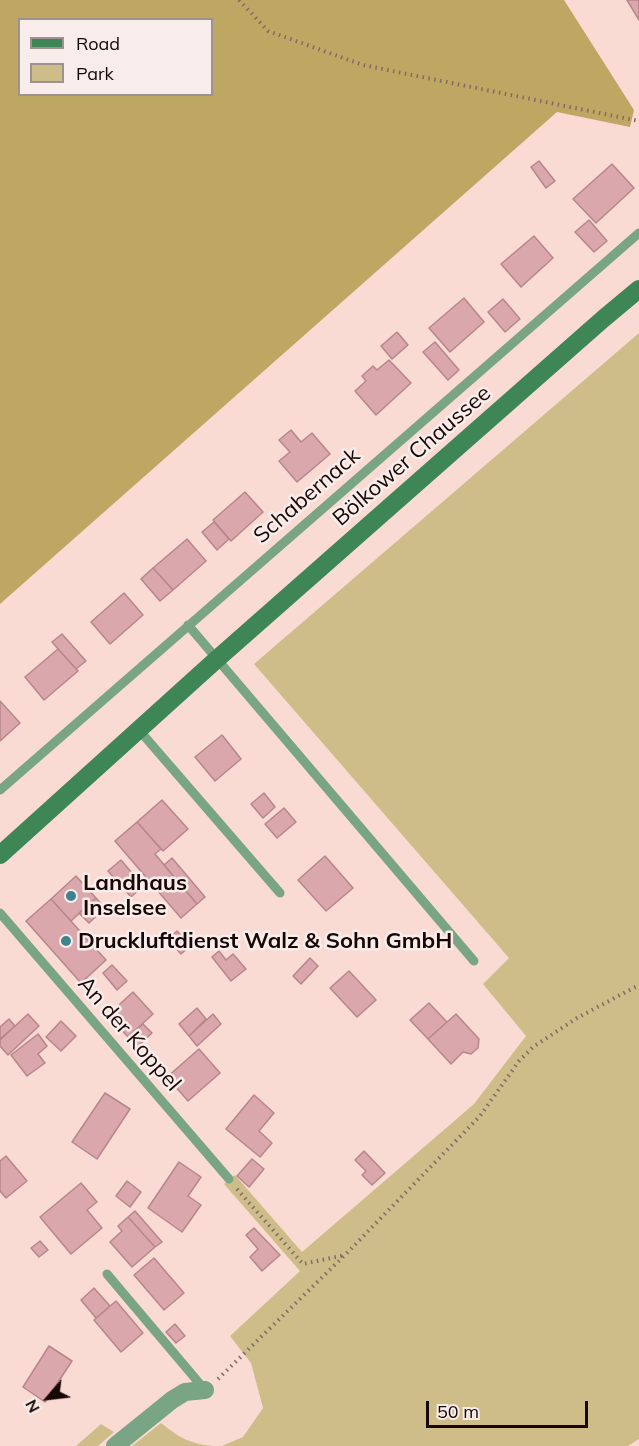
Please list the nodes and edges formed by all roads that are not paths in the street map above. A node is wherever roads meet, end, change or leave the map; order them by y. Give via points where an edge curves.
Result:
1 (639, 233) edge
2 (639, 290) edge
3 (189, 625) junction
4 (217, 659) junction
5 (139, 729) junction
6 (0, 790) edge
7 (0, 855) edge
8 (280, 893) dead end
9 (0, 913) edge
10 (474, 961) dead end
11 (229, 1179) road end
12 (107, 1274) dead end
13 (205, 1390) joint
14 (115, 1446) edge

1 - 3 lane, Schabernack
2 - 4 street, Bölkower Chaussee
3 - 4 lane
3 - 6 lane, Schabernack
4 - 5 street, Bölkower Chaussee
4 - 10 lane
5 - 7 street, Bölkower Chaussee
5 - 8 lane
9 - 11 lane, An der Koppel
12 - 13 lane
13 - 14 street via 186,1392 172,1400

